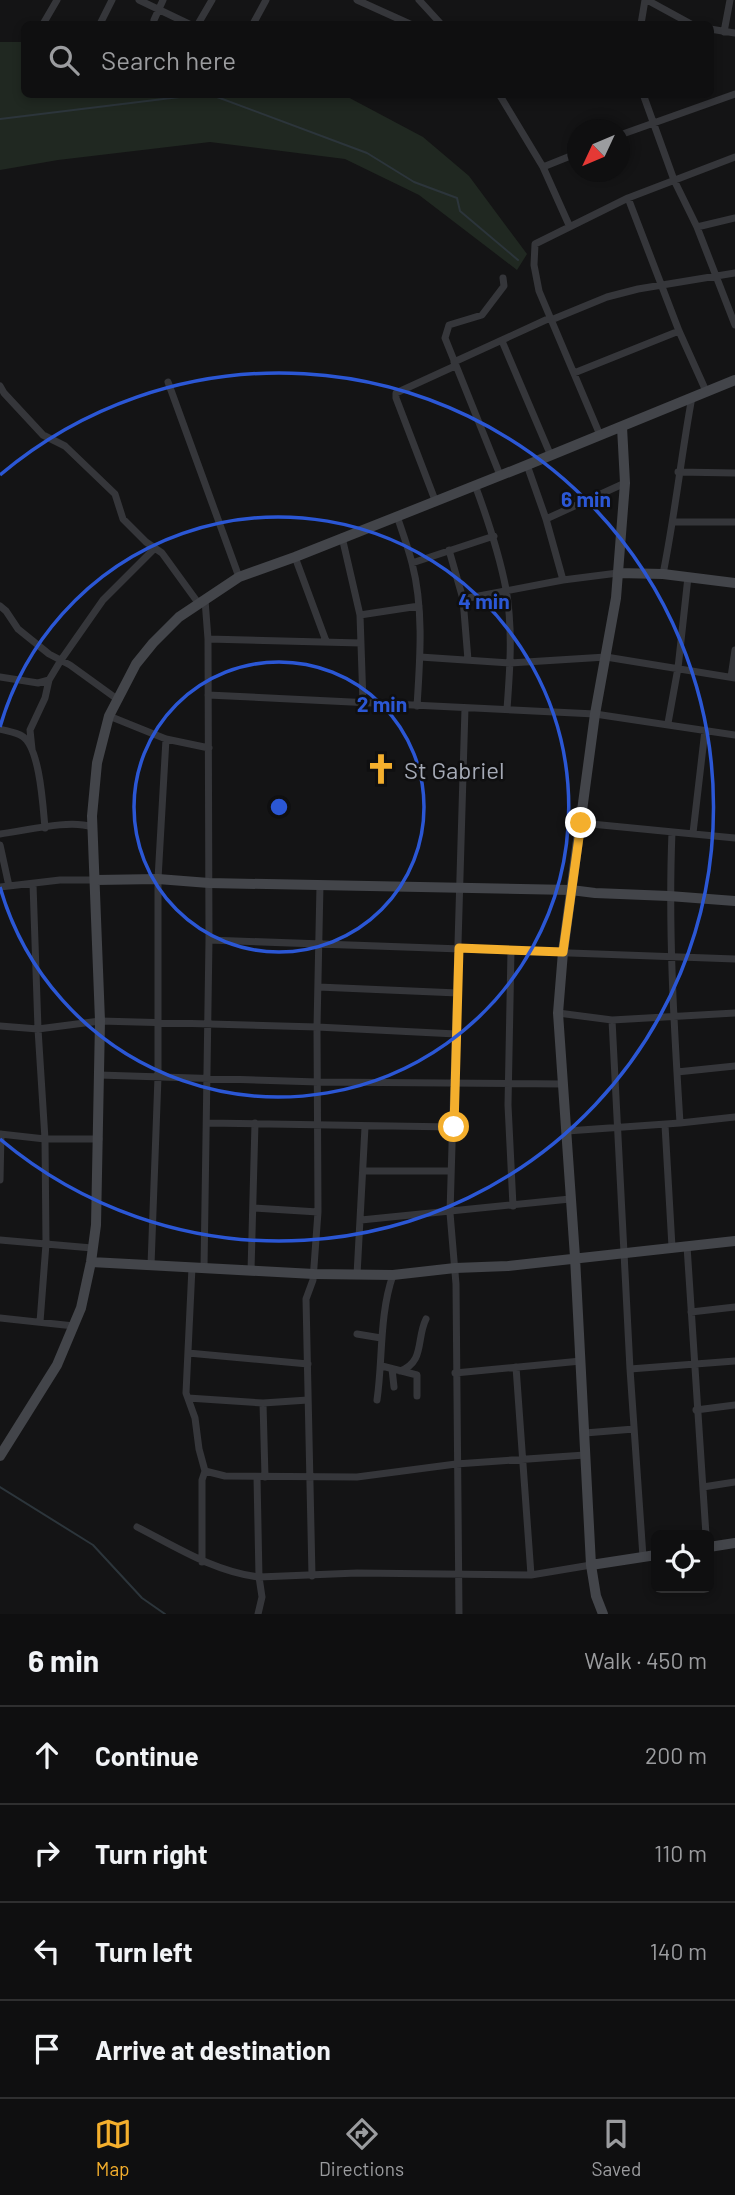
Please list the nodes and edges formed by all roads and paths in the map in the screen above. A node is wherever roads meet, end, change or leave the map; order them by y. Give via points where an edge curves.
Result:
1 (57, 0) edge
2 (112, 0) edge
3 (139, 0) edge
4 (163, 0) edge
5 (212, 0) edge
6 (266, 0) edge
7 (357, 0) edge
8 (419, 0) edge
9 (646, 0) edge
10 (730, 0) edge
11 (158, 8) junction
12 (154, 20) dead end
13 (45, 21) edge
14 (102, 21) edge
15 (183, 21) edge
16 (200, 21) edge
17 (255, 21) edge
18 (403, 21) edge
19 (438, 21) edge
20 (642, 21) edge
21 (685, 21) edge
22 (714, 30) edge
23 (724, 32) junction
24 (735, 33) edge
25 (735, 94) edge
26 (501, 98) edge
27 (644, 98) edge
28 (653, 122) junction
29 (630, 131) edge
30 (567, 157) edge
31 (735, 157) edge
32 (543, 167) junction
33 (674, 180) junction
34 (628, 198) junction
35 (735, 218) edge
36 (569, 225) junction
37 (697, 227) junction
38 (735, 273) edge
39 (716, 276) junction
40 (503, 278) dead end
41 (663, 286) junction
42 (551, 319) junction
43 (734, 321) edge
44 (679, 331) junction
45 (502, 341) junction
46 (455, 364) junction
47 (574, 373) junction
48 (735, 380) edge
49 (168, 382) dead end
50 (0, 386) edge
51 (706, 391) junction
52 (692, 396) junction
53 (622, 426) junction
54 (600, 435) junction
55 (551, 456) junction
56 (527, 465) junction
57 (678, 471) junction
58 (735, 473) edge
59 (500, 475) junction
60 (625, 483) junction
61 (475, 485) junction
62 (435, 500) junction
63 (397, 516) junction
64 (546, 519) junction
65 (735, 522) edge
66 (674, 523) junction
67 (342, 537) junction
68 (494, 537) junction
69 (155, 548) junction
70 (449, 550) junction
71 (295, 557) junction
72 (412, 563) junction
73 (618, 573) junction
74 (663, 573) junction
75 (239, 577) junction
76 (688, 577) junction
77 (563, 580) junction
78 (735, 583) edge
79 (507, 592) junction
80 (463, 599) junction
81 (202, 602) junction
82 (0, 606) edge
83 (419, 606) junction
84 (360, 615) junction
85 (208, 639) junction
86 (326, 641) junction
87 (361, 643) junction
88 (735, 650) edge
89 (420, 657) junction
90 (606, 657) junction
91 (61, 660) junction
92 (468, 660) junction
93 (510, 663) junction
94 (678, 668) junction
95 (0, 677) edge
96 (733, 677) edge
97 (49, 680) junction
98 (208, 695) junction
99 (117, 699) junction
100 (363, 703) junction
101 (417, 706) junction
102 (465, 708) junction
103 (507, 709) junction
104 (594, 713) junction
105 (109, 716) junction
106 (668, 723) junction
107 (0, 729) edge
108 (705, 730) junction
109 (735, 735) edge
110 (166, 739) junction
111 (209, 748) junction
112 (32, 749) junction
113 (581, 823) junction
114 (92, 827) junction
115 (44, 828) junction
116 (672, 832) junction
117 (693, 833) junction
118 (0, 834) edge
119 (735, 838) edge
120 (0, 845) edge
121 (158, 878) junction
122 (96, 880) junction
123 (209, 883) junction
124 (33, 884) junction
125 (320, 885) junction
126 (9, 886) junction
127 (0, 887) edge
128 (460, 888) junction
129 (571, 890) junction
130 (669, 896) junction
131 (735, 901) edge
132 (209, 940) junction
133 (320, 945) junction
134 (459, 948) junction
135 (511, 950) junction
136 (563, 952) junction
137 (671, 956) junction
138 (735, 959) edge
139 (318, 987) junction
140 (458, 993) junction
141 (558, 1013) junction
142 (735, 1013) edge
143 (676, 1018) junction
144 (612, 1020) junction
145 (100, 1021) junction
146 (157, 1023) junction
147 (206, 1024) junction
148 (0, 1026) edge
149 (317, 1027) junction
150 (38, 1029) junction
151 (456, 1034) junction
152 (735, 1066) edge
153 (677, 1072) junction
154 (99, 1075) junction
155 (158, 1077) junction
156 (206, 1079) junction
157 (318, 1082) junction
158 (456, 1082) junction
159 (508, 1084) junction
160 (562, 1084) junction
161 (735, 1117) edge
162 (207, 1123) junction
163 (256, 1123) junction
164 (318, 1123) junction
165 (680, 1123) junction
166 (664, 1125) junction
167 (365, 1127) junction
168 (454, 1127) junction
169 (617, 1128) junction
170 (567, 1131) junction
171 (1, 1134) edge
172 (45, 1139) junction
173 (99, 1139) junction
174 (364, 1171) junction
175 (451, 1171) junction
176 (0, 1180) edge
177 (570, 1199) junction
178 (513, 1206) junction
179 (253, 1208) junction
180 (318, 1212) junction
181 (450, 1213) junction
182 (361, 1220) junction
183 (0, 1240) edge
184 (735, 1241) edge
185 (46, 1244) junction
186 (687, 1246) junction
187 (671, 1247) junction
188 (92, 1248) junction
189 (624, 1253) junction
190 (575, 1257) junction
191 (91, 1262) junction
192 (152, 1265) junction
193 (198, 1268) junction
194 (455, 1268) junction
195 (251, 1271) junction
196 (314, 1274) junction
197 (357, 1275) junction
198 (393, 1275) junction
199 (735, 1307) edge
200 (691, 1312) junction
201 (0, 1318) edge
202 (426, 1319) dead end
203 (40, 1322) junction
204 (74, 1326) junction
205 (357, 1334) dead end
206 (381, 1338) junction
207 (188, 1353) junction
208 (581, 1361) junction
209 (735, 1361) edge
210 (308, 1364) junction
211 (693, 1365) junction
212 (382, 1366) junction
213 (516, 1367) junction
214 (630, 1369) junction
215 (396, 1370) junction
216 (455, 1373) junction
217 (394, 1387) dead end
218 (417, 1396) dead end
219 (188, 1398) junction
220 (309, 1400) junction
221 (377, 1400) dead end
222 (263, 1403) junction
223 (735, 1405) edge
224 (696, 1409) junction
225 (634, 1429) junction
226 (585, 1433) junction
227 (584, 1455) junction
228 (0, 1456) edge
229 (523, 1460) junction
230 (456, 1464) junction
231 (205, 1471) junction
232 (261, 1477) junction
233 (309, 1477) junction
234 (735, 1482) edge
235 (703, 1487) junction
236 (136, 1527) dead end
237 (706, 1530) edge
238 (735, 1543) edge
239 (714, 1546) edge
240 (651, 1556) edge
241 (643, 1558) junction
242 (202, 1562) junction
243 (591, 1565) junction
244 (458, 1574) junction
245 (531, 1575) junction
246 (312, 1576) junction
247 (259, 1577) junction
248 (258, 1614) edge
249 (459, 1614) edge
250 (603, 1614) edge

1 - 13 street
2 - 14 street
3 - 11 street
4 - 11 street
5 - 16 street
6 - 17 street
7 - 18 street
8 - 19 street
9 - 20 street
9 - 21 street
10 - 23 street
11 - 12 street
11 - 15 street
22 - 23 street
23 - 24 street
25 - 28 street
26 - 32 street
27 - 28 street
28 - 29 street
28 - 33 street
30 - 32 street
31 - 33 street
32 - 36 street
33 - 34 street
33 - 37 street
34 - 36 street
34 - 41 street
35 - 37 street
36 - 42 street via 535,244 539,291
37 - 39 street
38 - 39 street
39 - 41 street
39 - 43 street
40 - 46 street via 504,286 487,312 449,325 445,338
41 - 42 street via 607,297
41 - 44 street
42 - 45 street
42 - 47 street
44 - 47 street
44 - 51 street
45 - 46 street
45 - 55 street
46 - 59 street
46 - 62 street via 396,393
47 - 54 street
48 - 51 street
49 - 75 street
50 - 69 street via 43,435 65,446 115,494 123,519
51 - 52 street
52 - 53 street
52 - 57 street
53 - 54 street
53 - 60 street
54 - 55 street
55 - 56 street
56 - 59 street
56 - 64 street
57 - 58 street
57 - 66 street
59 - 61 street
60 - 64 street
60 - 73 street
61 - 62 street
61 - 68 street
62 - 63 street
63 - 67 street
63 - 72 street
64 - 77 street
65 - 66 street
66 - 74 street
67 - 71 street
67 - 84 street
68 - 70 street
68 - 79 street
69 - 81 street
69 - 91 street via 103,600
70 - 72 street
70 - 80 street
71 - 75 street
71 - 86 street
72 - 83 street
73 - 74 street
73 - 77 street
73 - 90 street
74 - 76 street
75 - 81 street
76 - 78 street
76 - 94 street
77 - 79 street
79 - 80 street
79 - 93 street
80 - 92 street
81 - 85 street
81 - 99 street via 153,643
82 - 91 street via 18,629
83 - 84 street
83 - 89 street
84 - 87 street
85 - 86 street
85 - 98 street
86 - 87 street
87 - 100 street
88 - 96 street
89 - 92 street
89 - 101 street
90 - 93 street
90 - 94 street
90 - 104 street
91 - 97 street
91 - 99 street
92 - 93 street
93 - 103 street
94 - 96 street
94 - 106 street
95 - 97 street via 38,683
97 - 112 street via 30,730
98 - 100 street
98 - 111 street
99 - 105 street
100 - 101 street
101 - 102 street
102 - 103 street
102 - 128 street
103 - 104 street
104 - 106 street
104 - 113 street
105 - 110 street
105 - 114 street via 97,763
106 - 108 street
107 - 112 street via 23,737
108 - 109 street
108 - 117 street
110 - 111 street
110 - 121 street
111 - 123 street
112 - 115 street via 43,798
113 - 116 street
113 - 129 street
114 - 115 street
114 - 122 street
115 - 118 street
116 - 117 street
116 - 130 street
117 - 119 street
120 - 126 street
121 - 122 street
121 - 123 street
121 - 146 street
122 - 124 street
122 - 145 street
123 - 125 street
123 - 132 street
124 - 126 street
124 - 150 street
125 - 128 street
125 - 133 street
126 - 127 street
128 - 129 street
128 - 134 street
129 - 130 street
129 - 136 street
130 - 131 street
130 - 137 street
132 - 133 street
132 - 147 street
133 - 134 street
133 - 139 street
134 - 135 street
134 - 140 street
135 - 136 street
135 - 159 street
136 - 137 street
136 - 141 street
137 - 138 street
137 - 143 street
139 - 140 street
139 - 149 street
140 - 151 street
141 - 144 street
141 - 160 street
142 - 143 street
143 - 144 street
143 - 153 street
144 - 169 street
145 - 146 street
145 - 150 street
145 - 154 street
146 - 147 street
146 - 155 street
147 - 149 street
147 - 156 street
148 - 150 street
149 - 151 street
149 - 157 street
150 - 172 street
151 - 158 street
152 - 153 street
153 - 165 street
154 - 155 street
154 - 173 street
155 - 156 street
155 - 192 street
156 - 157 street
156 - 162 street
157 - 158 street
157 - 164 street
158 - 159 street
158 - 168 street
159 - 160 street
159 - 178 street
160 - 170 street
161 - 165 street
162 - 163 street
162 - 193 street
163 - 164 street
163 - 179 street
164 - 167 street
164 - 180 street
165 - 166 street
166 - 169 street
166 - 187 street
167 - 168 street
167 - 174 street
168 - 175 street
169 - 170 street
169 - 189 street
170 - 177 street
171 - 172 street
171 - 176 street
172 - 173 street
172 - 185 street
173 - 188 street
174 - 175 street
174 - 182 street
175 - 181 street
177 - 178 street
177 - 190 street
178 - 181 street
179 - 180 street
179 - 195 street
180 - 196 street
181 - 182 street
181 - 194 street
182 - 197 street
183 - 185 street
184 - 186 street
185 - 188 street
185 - 203 street
186 - 187 street
186 - 200 street
187 - 189 street
188 - 191 street
189 - 190 street
189 - 214 street
190 - 194 street
190 - 208 street
191 - 192 street
191 - 204 street
192 - 193 street
193 - 195 street
193 - 207 street
194 - 198 street
194 - 216 street
195 - 196 street
196 - 197 street
196 - 210 street via 306,1299
197 - 198 street
198 - 206 street
199 - 200 street
200 - 211 street
201 - 203 street
202 - 215 street via 418,1356 409,1367
203 - 204 street
204 - 228 street via 57,1365
205 - 206 street
206 - 212 street
207 - 210 street
207 - 219 street
208 - 213 street
208 - 226 street
209 - 211 street
210 - 220 street
211 - 214 street
211 - 224 street
212 - 215 street
212 - 221 street
213 - 216 street
213 - 229 street
214 - 225 street
215 - 217 street
215 - 218 street via 417,1375
216 - 230 street
219 - 222 street
219 - 231 street
220 - 222 street
220 - 233 street
222 - 232 street
223 - 224 street
224 - 235 street
225 - 226 street
225 - 241 street
226 - 227 street
227 - 229 street
227 - 243 street
229 - 230 street
229 - 245 street
230 - 233 street via 357,1477
230 - 244 street
231 - 232 street
231 - 242 street
232 - 233 street
232 - 247 street
233 - 246 street
234 - 235 street
235 - 237 street
236 - 242 street
238 - 239 street
240 - 241 street
241 - 243 street
242 - 247 street
243 - 245 street
243 - 250 street
244 - 245 street
244 - 246 street
244 - 249 street
246 - 247 street
247 - 248 street via 262,1597

